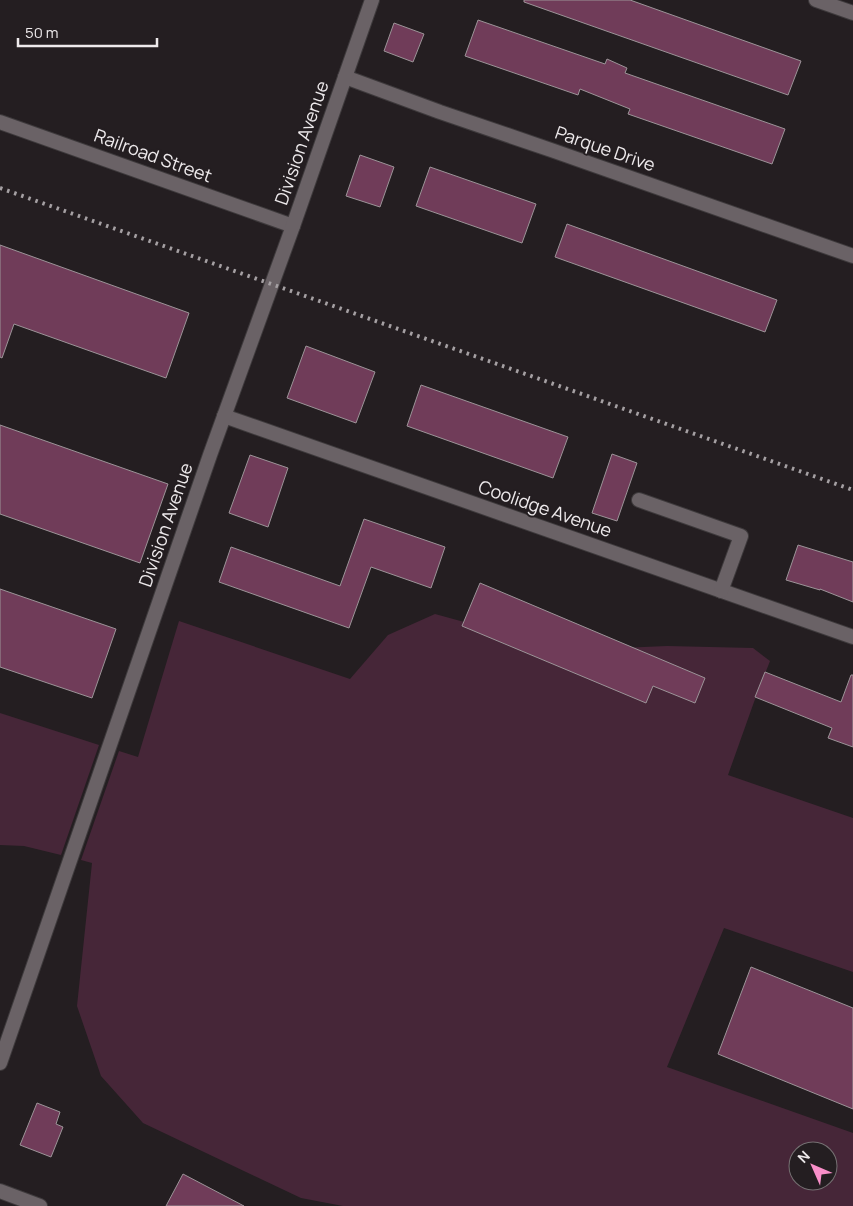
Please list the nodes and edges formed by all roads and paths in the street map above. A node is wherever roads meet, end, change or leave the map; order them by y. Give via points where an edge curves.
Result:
1 (372, 0) edge
2 (816, 0) edge
3 (853, 13) edge
4 (345, 77) junction
5 (0, 122) edge
6 (293, 226) junction
7 (853, 256) edge
8 (224, 416) junction
9 (639, 500) dead end
10 (721, 591) junction
11 (853, 637) edge
12 (0, 1063) edge
13 (0, 1192) edge
14 (40, 1206) edge

1 - 4 street, Division Avenue
2 - 3 street
4 - 6 street, Division Avenue
4 - 7 street, Parque Drive
5 - 6 street, Railroad Street
6 - 8 street, Division Avenue
8 - 10 street, Coolidge Avenue
8 - 12 street, Division Avenue
9 - 10 street via 741,536
10 - 11 street, Coolidge Avenue
13 - 14 street

